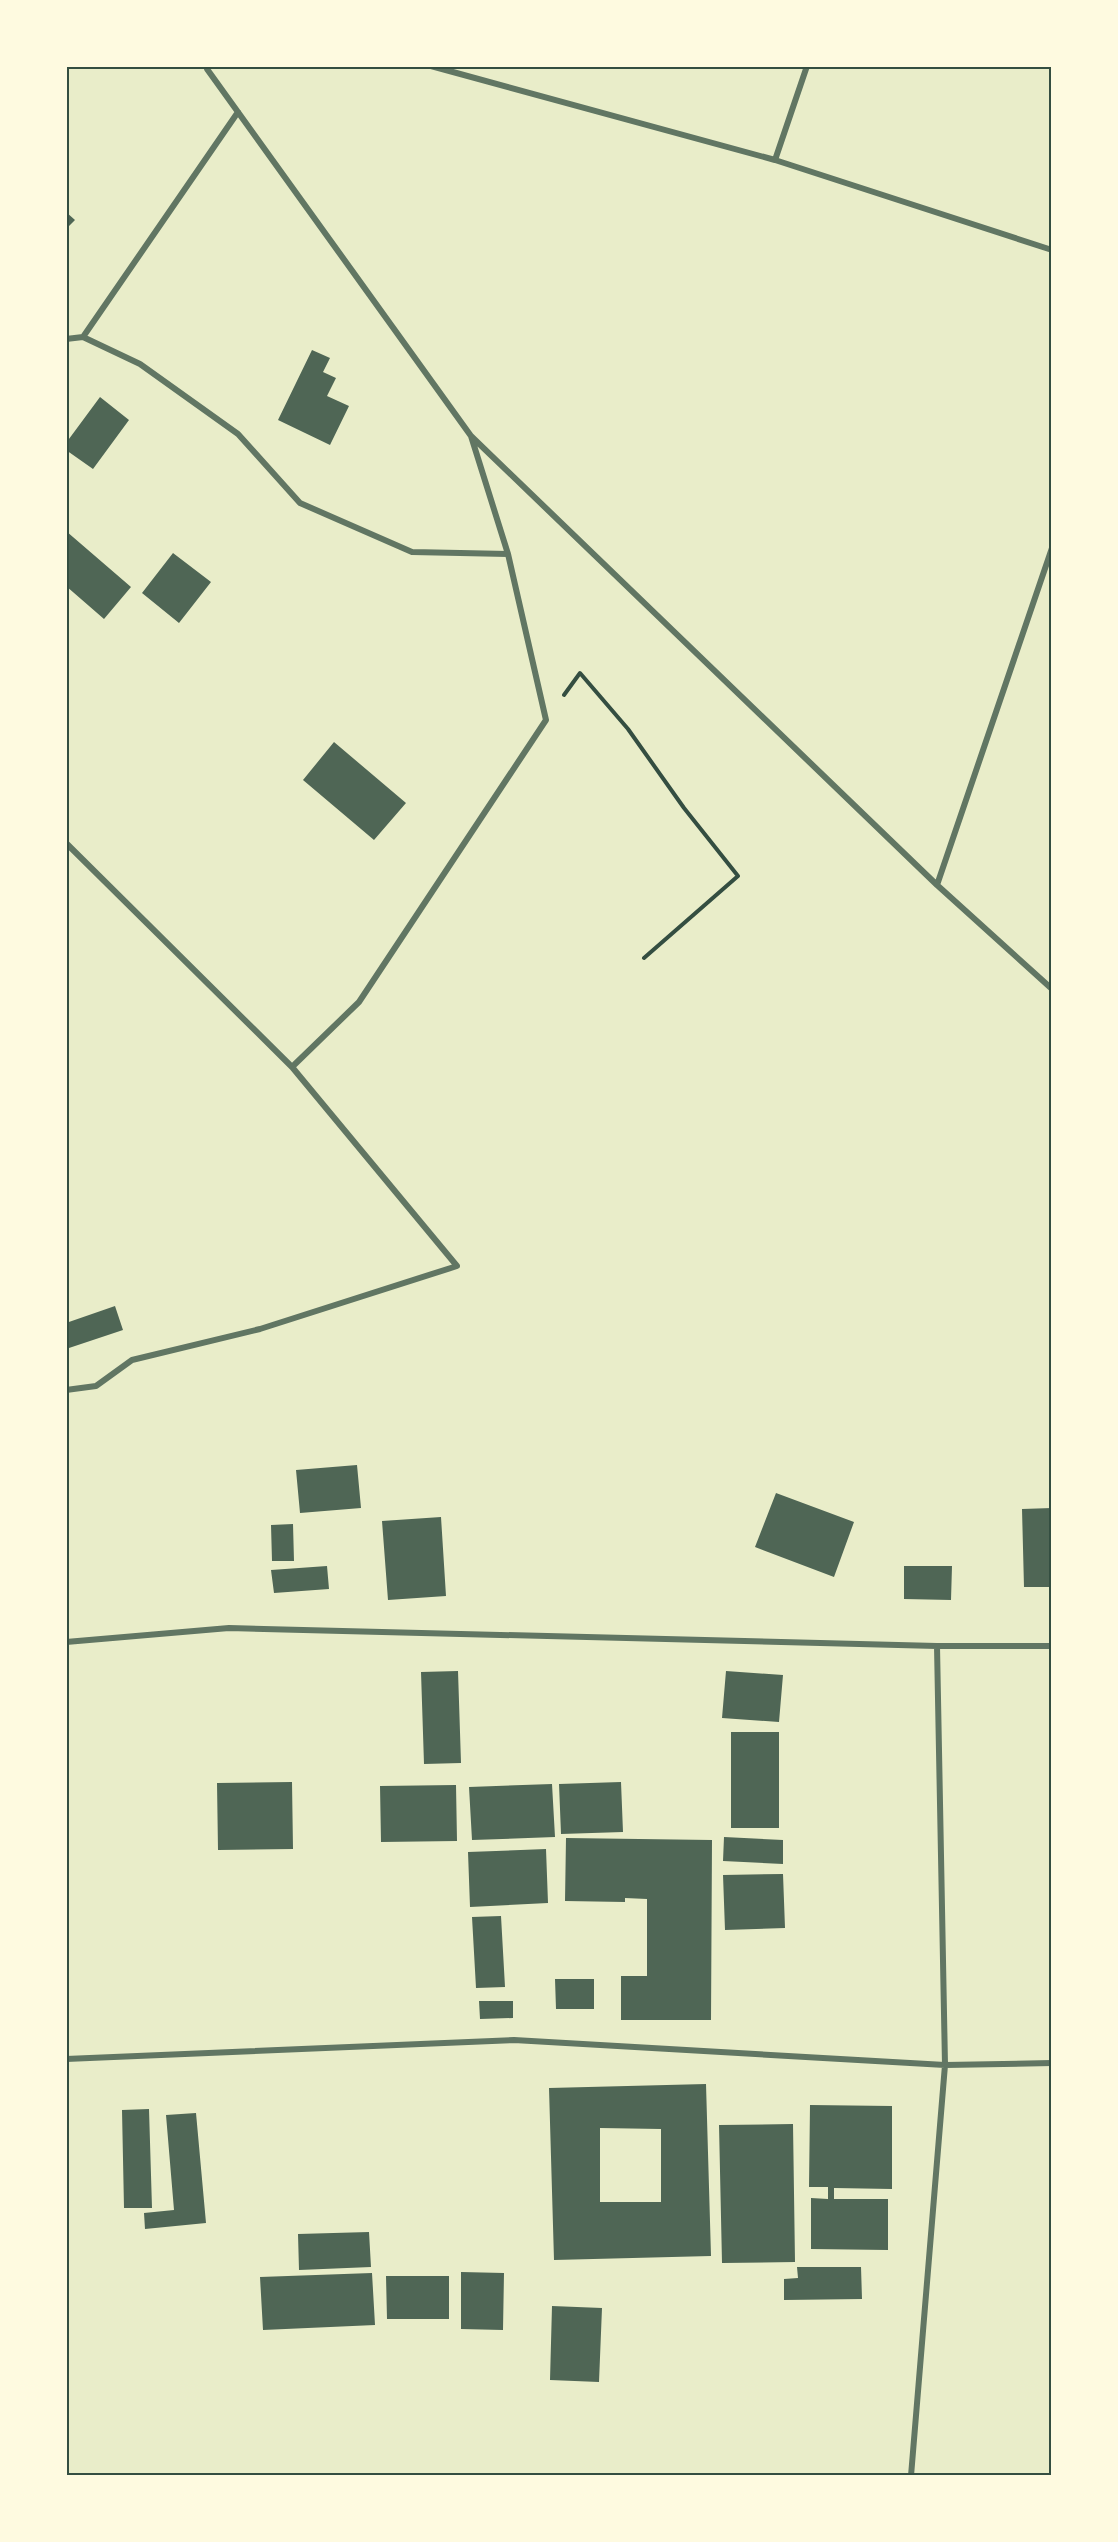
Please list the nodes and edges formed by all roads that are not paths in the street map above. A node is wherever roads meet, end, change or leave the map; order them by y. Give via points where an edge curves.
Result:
1 (208, 66) edge
2 (431, 66) edge
3 (807, 66) edge
4 (238, 112) junction
5 (775, 160) junction
6 (1052, 250) edge
7 (82, 337) junction
8 (66, 339) edge
9 (471, 436) junction
10 (1052, 548) edge
11 (508, 554) junction
12 (66, 843) edge
13 (937, 885) junction
14 (1052, 989) edge
15 (292, 1067) junction
16 (66, 1390) edge
17 (66, 1642) edge
18 (937, 1646) junction
19 (1052, 1646) edge
20 (66, 2059) edge
21 (1052, 2063) edge
22 (945, 2065) junction
23 (911, 2476) edge

1 - 4 street
2 - 5 street
3 - 5 street
4 - 7 street
4 - 9 street
5 - 6 street
7 - 8 street
7 - 11 street via 140,364 238,434 300,503 412,552
9 - 11 street
9 - 13 street
10 - 13 street
11 - 15 street via 546,720 359,1002
12 - 15 street
13 - 14 street
15 - 16 street via 457,1266 260,1329 132,1360 96,1386
17 - 18 street via 229,1628
18 - 19 street
18 - 22 street
20 - 22 street via 514,2040
21 - 22 street
22 - 23 street

